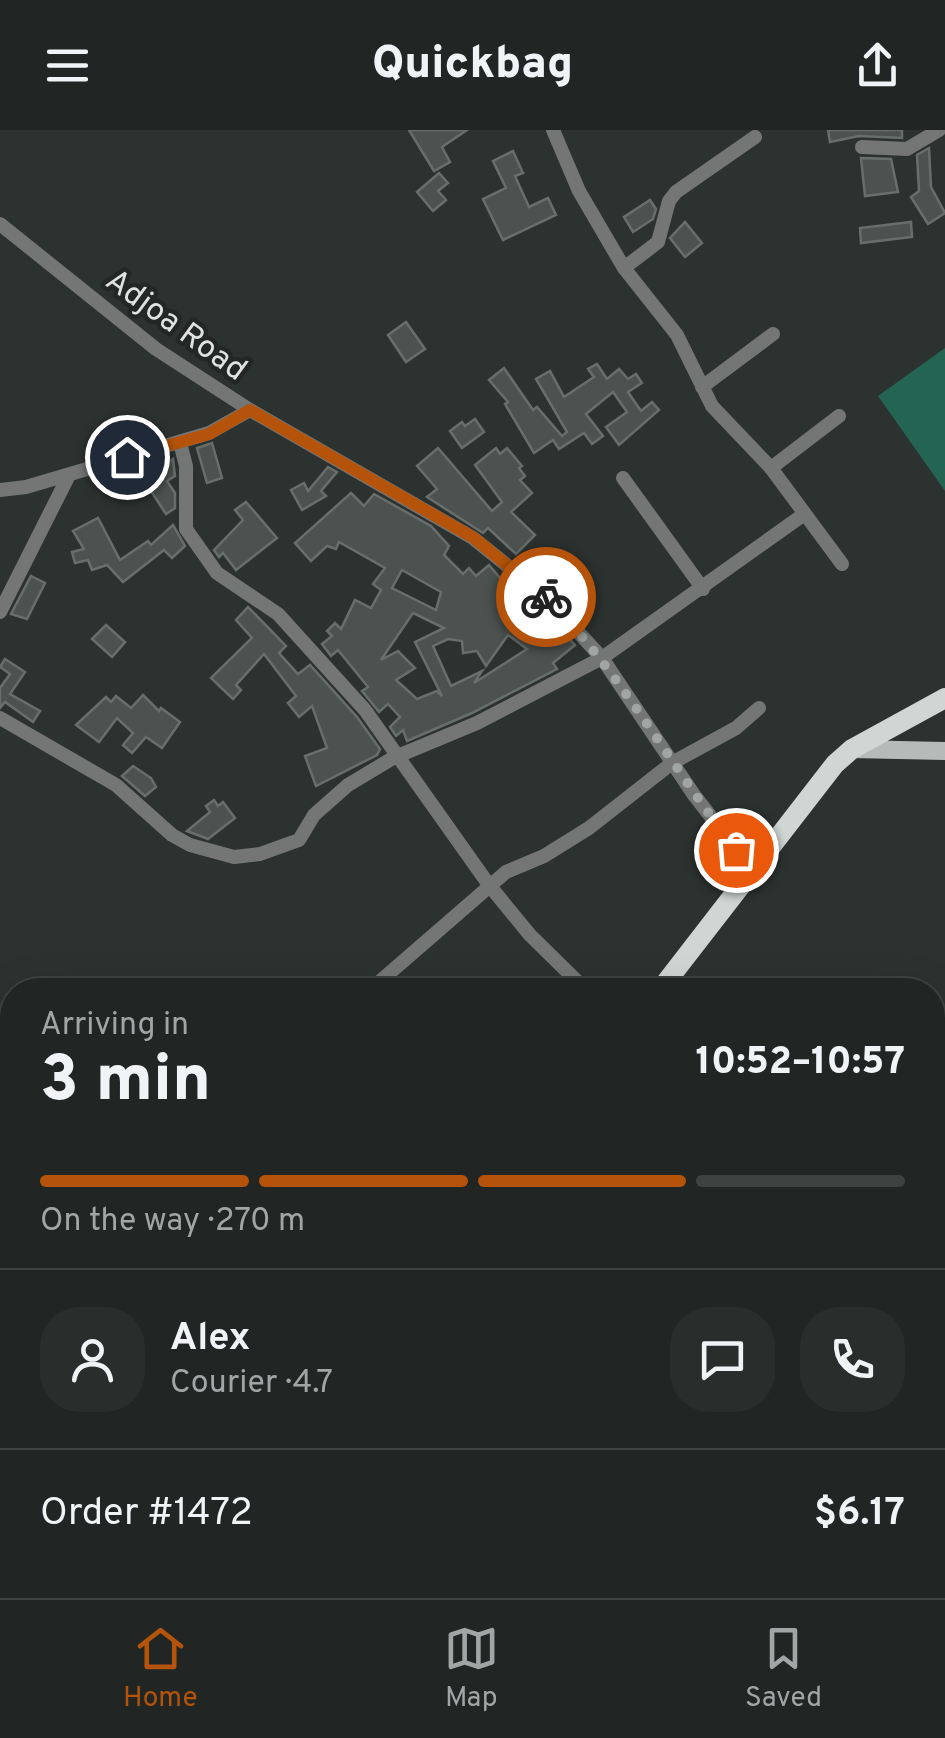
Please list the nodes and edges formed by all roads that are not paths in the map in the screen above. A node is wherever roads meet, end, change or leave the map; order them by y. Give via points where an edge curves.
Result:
1 (553, 130) edge
2 (938, 130) edge
3 (755, 137) dead end
4 (862, 146) dead end
5 (0, 224) edge
6 (624, 268) junction
7 (773, 334) dead end
8 (702, 387) junction
9 (250, 410) junction
10 (839, 416) dead end
11 (180, 443) junction
12 (771, 468) junction
13 (69, 474) junction
14 (623, 478) dead end
15 (0, 490) edge
16 (803, 515) junction
17 (842, 564) dead end
18 (703, 589) junction
19 (0, 612) edge
20 (602, 658) junction
21 (945, 698) edge
22 (759, 708) dead end
23 (0, 718) edge
24 (852, 748) junction
25 (945, 752) edge
26 (401, 756) junction
27 (672, 763) junction
28 (751, 868) junction
29 (489, 885) junction
30 (384, 978) edge
31 (574, 978) edge
32 (669, 978) edge

1 - 6 street
2 - 4 street via 907,149
3 - 6 street via 676,192 658,242
5 - 9 street, Adjoa Road via 156,349
6 - 8 street via 677,335
7 - 8 street
8 - 12 street
9 - 11 street
9 - 20 street, Adjoa Road via 474,538 545,596
10 - 12 street
11 - 13 street
11 - 26 street via 186,529 217,574 278,614
12 - 16 street
13 - 15 street
13 - 19 street
14 - 18 street
16 - 17 street
16 - 18 street
18 - 20 street
20 - 26 street
20 - 27 street, Adjoa Road
21 - 24 highway
22 - 27 street
23 - 26 street via 116,785 172,836 234,857 299,840 331,797
24 - 25 main road
24 - 28 highway
26 - 29 street
27 - 28 street, Adjoa Road
27 - 29 street via 589,828
28 - 32 highway
29 - 30 street
29 - 31 street

